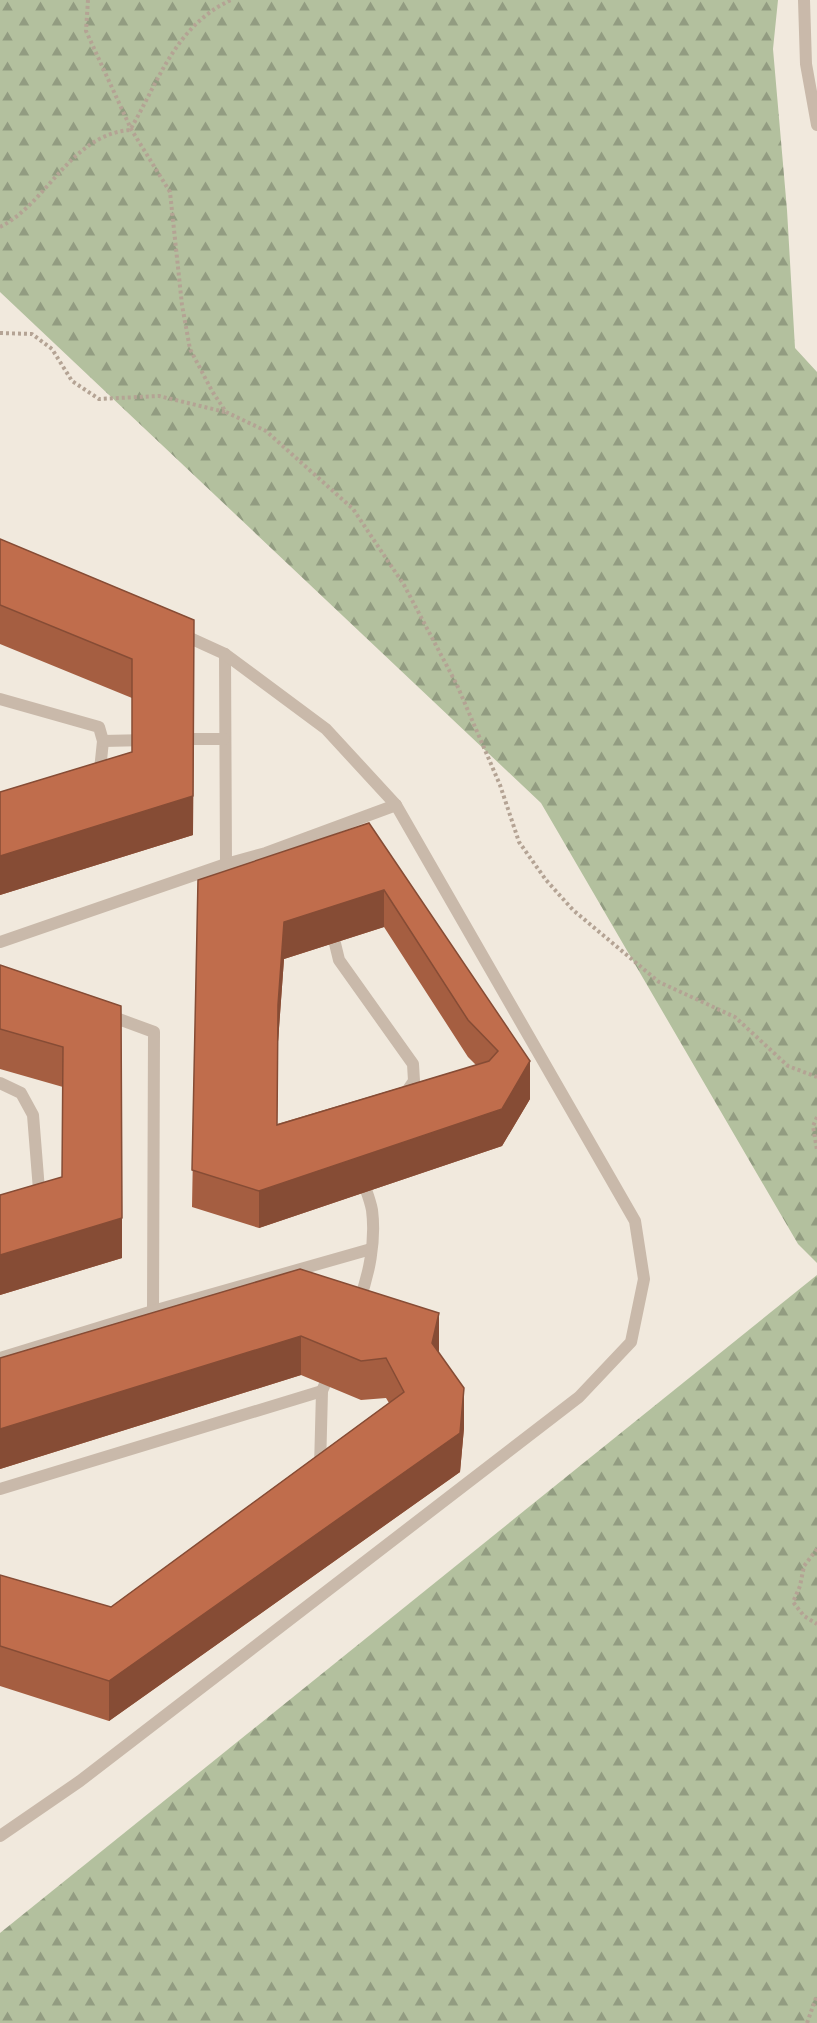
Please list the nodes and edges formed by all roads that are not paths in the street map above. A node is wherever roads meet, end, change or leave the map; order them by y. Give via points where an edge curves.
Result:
1 (804, 0) edge
2 (817, 125) edge
3 (171, 629) edge
4 (225, 654) junction
5 (0, 699) edge
6 (224, 738) junction
7 (103, 741) junction
8 (78, 777) edge
9 (396, 805) junction
10 (310, 837) junction
11 (226, 864) junction
12 (318, 871) edge
13 (329, 915) edge
14 (0, 942) edge
15 (99, 1012) edge
16 (0, 1083) edge
17 (394, 1101) edge
18 (358, 1165) edge
19 (27, 1212) edge
20 (371, 1249) junction
21 (153, 1311) junction
22 (353, 1316) edge
23 (0, 1358) edge
24 (336, 1359) edge
25 (322, 1391) junction
26 (311, 1476) edge
27 (0, 1489) edge
28 (0, 1836) edge

1 - 2 lane via 806,64
3 - 4 lane
4 - 6 lane
4 - 9 lane via 326,729
5 - 7 lane via 99,727
6 - 7 lane
6 - 11 lane
7 - 8 lane via 100,770
9 - 10 lane
9 - 28 lane via 635,1221 645,1279 631,1342 579,1397 80,1781
10 - 11 lane
10 - 12 lane
11 - 14 lane
13 - 17 lane via 339,960 413,1064 414,1081 404,1096
15 - 21 lane via 154,1032
16 - 19 lane via 21,1093 33,1115 39,1190 35,1208
18 - 20 lane via 372,1210
20 - 21 lane
20 - 22 lane via 366,1284
21 - 23 lane
24 - 25 lane
25 - 26 lane via 320,1469
25 - 27 lane

